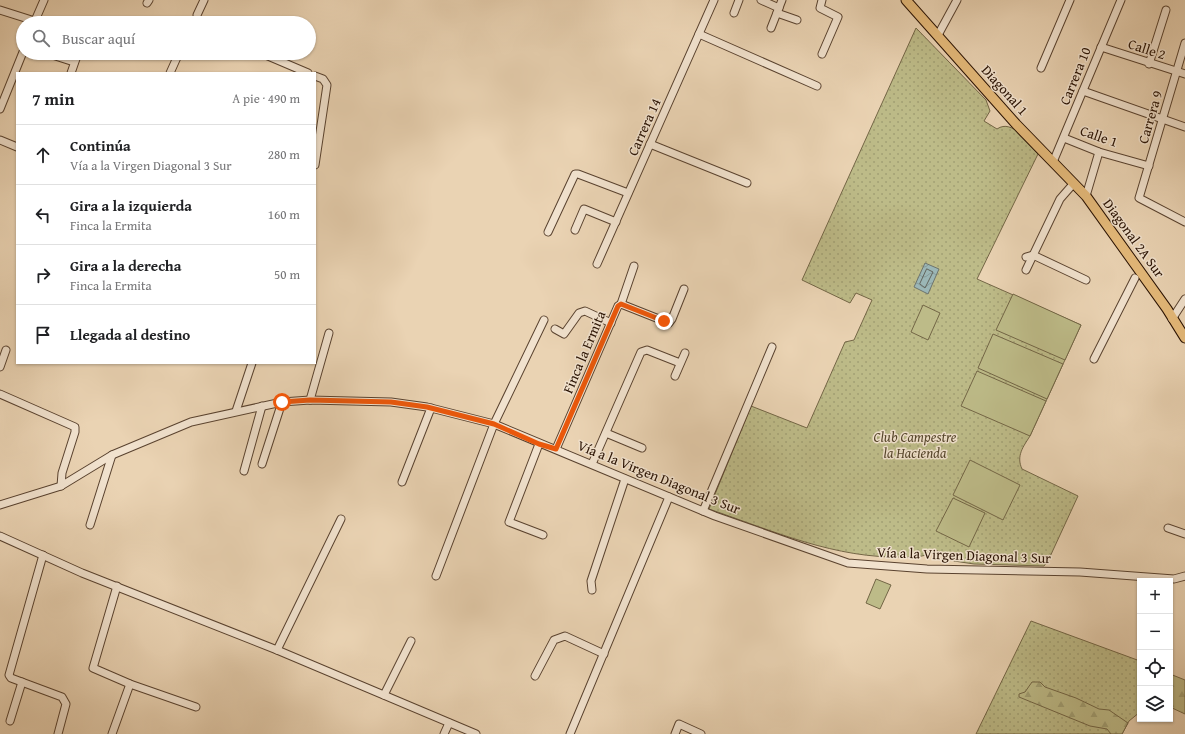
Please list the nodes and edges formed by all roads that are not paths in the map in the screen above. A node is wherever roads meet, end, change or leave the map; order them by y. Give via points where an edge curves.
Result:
1 (44, 0) edge
2 (204, 0) edge
3 (714, 0) edge
4 (739, 0) edge
5 (761, 0) edge
6 (782, 0) edge
7 (822, 0) edge
8 (907, 0) edge
9 (957, 0) edge
10 (1070, 0) edge
11 (1121, 0) edge
12 (0, 10) edge
13 (1166, 10) dead end
14 (778, 11) junction
15 (734, 13) dead end
16 (18, 16) edge
17 (39, 16) edge
18 (199, 16) edge
19 (797, 20) dead end
20 (771, 28) dead end
21 (699, 34) junction
22 (938, 35) junction
23 (1185, 43) edge
24 (1101, 47) junction
25 (822, 54) dead end
26 (19, 60) edge
27 (68, 60) edge
28 (176, 60) edge
29 (277, 60) edge
30 (74, 62) joint
31 (1150, 64) junction
32 (1041, 68) dead end
33 (70, 72) edge
34 (170, 72) edge
35 (306, 72) edge
36 (1177, 72) junction
37 (1185, 74) edge
38 (316, 76) edge
39 (817, 86) dead end
40 (1083, 91) junction
41 (3, 94) edge
42 (0, 109) edge
43 (1162, 119) junction
44 (1185, 127) edge
45 (1064, 138) junction
46 (0, 140) edge
47 (650, 144) junction
48 (16, 147) edge
49 (1100, 152) junction
50 (316, 158) edge
51 (1053, 162) junction
52 (1149, 166) junction
53 (747, 183) dead end
54 (1074, 183) junction
55 (628, 193) junction
56 (1086, 196) junction
57 (616, 222) junction
58 (1185, 222) edge
59 (575, 230) dead end
60 (548, 232) dead end
61 (1033, 255) junction
62 (1026, 257) dead end
63 (597, 264) dead end
64 (634, 266) dead end
65 (1026, 270) dead end
66 (1136, 278) dead end
67 (1086, 280) dead end
68 (684, 290) dead end
69 (1185, 299) edge
70 (621, 304) junction
71 (1172, 319) junction
72 (544, 320) dead end
73 (611, 323) junction
74 (555, 329) dead end
75 (329, 333) dead end
76 (1185, 338) edge
77 (772, 347) dead end
78 (6, 350) dead end
79 (685, 353) dead end
80 (1094, 359) dead end
81 (1, 363) edge
82 (680, 363) junction
83 (252, 364) edge
84 (675, 376) dead end
85 (0, 394) edge
86 (310, 400) junction
87 (282, 402) junction
88 (262, 406) junction
89 (431, 408) junction
90 (236, 411) junction
91 (494, 424) junction
92 (606, 433) junction
93 (539, 444) junction
94 (642, 448) dead end
95 (556, 449) junction
96 (112, 455) junction
97 (262, 464) dead end
98 (592, 464) junction
99 (244, 471) dead end
100 (625, 479) junction
101 (402, 482) dead end
102 (61, 486) junction
103 (669, 497) junction
104 (0, 506) edge
105 (703, 511) junction
106 (341, 519) dead end
107 (90, 525) dead end
108 (1168, 528) dead end
109 (1185, 534) edge
110 (543, 535) dead end
111 (0, 536) edge
112 (42, 555) junction
113 (436, 576) dead end
114 (1185, 576) edge
115 (117, 586) junction
116 (592, 590) dead end
117 (411, 641) dead end
118 (277, 650) junction
119 (604, 654) junction
120 (535, 676) dead end
121 (22, 682) junction
122 (130, 684) junction
123 (384, 695) junction
124 (196, 706) dead end
125 (10, 721) dead end
126 (449, 723) junction
127 (58, 734) edge
128 (112, 734) edge
129 (444, 734) edge
130 (476, 734) edge
131 (570, 734) edge
132 (675, 734) edge
133 (701, 734) edge

1 - 17 street
2 - 18 street
3 - 21 street, Carrera 14
4 - 15 street
5 - 14 street
6 - 14 street
7 - 25 street via 820,8 838,17
8 - 22 main road, Diagonal 1
9 - 22 street
10 - 32 street
11 - 24 street, Carrera 10
12 - 16 street
13 - 31 street
14 - 19 street
14 - 20 street
21 - 39 street
21 - 47 street, Carrera 14
22 - 51 main road, Diagonal 1
23 - 36 street, Carrera 9
24 - 31 street, Calle 2
24 - 40 street, Carrera 10
26 - 41 street
27 - 30 street
28 - 34 street
29 - 35 street
30 - 33 street
31 - 36 street, Calle 2
36 - 37 street, Calle 2
36 - 43 street, Carrera 9
38 - 50 street via 327,85
40 - 43 street
40 - 45 street, Carrera 10
41 - 42 street
43 - 44 street
43 - 52 street, Carrera 9
45 - 49 street, Calle 1
45 - 51 street, Carrera 10
46 - 48 street
47 - 53 street
47 - 55 street, Carrera 14
49 - 52 street, Calle 1
49 - 56 street
51 - 54 main road, Diagonal 1
52 - 58 street, Carrera 9 via 1139,198
54 - 56 main road, Diagonal 1
54 - 61 street via 1060,199
55 - 57 street, Carrera 14
55 - 60 street via 575,174
56 - 71 main road, Diagonal 2A Sur via 1167,308
57 - 59 street via 584,209
57 - 63 street, Carrera 14
61 - 62 street
61 - 65 street
61 - 67 street
64 - 70 street
66 - 80 street
68 - 70 street, Finca la Ermita via 669,322
69 - 71 street
70 - 73 street, Finca la Ermita
71 - 76 main road, Diagonal 2A Sur
72 - 91 street
73 - 74 street via 585,311 579,313 564,334
73 - 95 street, Finca la Ermita
75 - 86 street
77 - 105 street
78 - 81 street
79 - 82 street
82 - 84 street
82 - 92 street via 647,350 641,352
83 - 90 street
85 - 102 street via 75,427
86 - 87 street, Vía a la Virgen Diagonal 3 Sur
86 - 89 street, Vía a la Virgen Diagonal 3 Sur via 391,402
87 - 88 street, Vía a la Virgen Diagonal 3 Sur
87 - 97 street
88 - 90 street, Vía a la Virgen Diagonal 3 Sur
88 - 99 street
89 - 91 street, Vía a la Virgen Diagonal 3 Sur
89 - 101 street
90 - 96 street, Vía a la Virgen Diagonal 3 Sur via 191,422
91 - 93 street, Vía a la Virgen Diagonal 3 Sur
91 - 113 street
92 - 94 street
92 - 98 street
93 - 95 street, Vía a la Virgen Diagonal 3 Sur
93 - 110 street via 509,522
95 - 98 street, Vía a la Virgen Diagonal 3 Sur
96 - 102 street, Vía a la Virgen Diagonal 3 Sur
96 - 107 street
98 - 100 street, Vía a la Virgen Diagonal 3 Sur
100 - 103 street, Vía a la Virgen Diagonal 3 Sur
100 - 116 street via 591,581
102 - 104 street, Vía a la Virgen Diagonal 3 Sur
103 - 105 street, Vía a la Virgen Diagonal 3 Sur
103 - 119 street
105 - 114 street, Vía a la Virgen Diagonal 3 Sur via 848,563 927,569 1080,572 1174,580
106 - 118 street
108 - 109 street
111 - 112 street
112 - 115 street
112 - 121 street via 9,675
115 - 118 street
115 - 122 street via 93,668
117 - 123 street
118 - 123 street
119 - 120 street via 565,636 554,640
119 - 131 street
121 - 125 street
121 - 127 street via 66,700
122 - 124 street
122 - 128 street
123 - 126 street
126 - 129 street
126 - 130 street
132 - 133 street via 679,724

